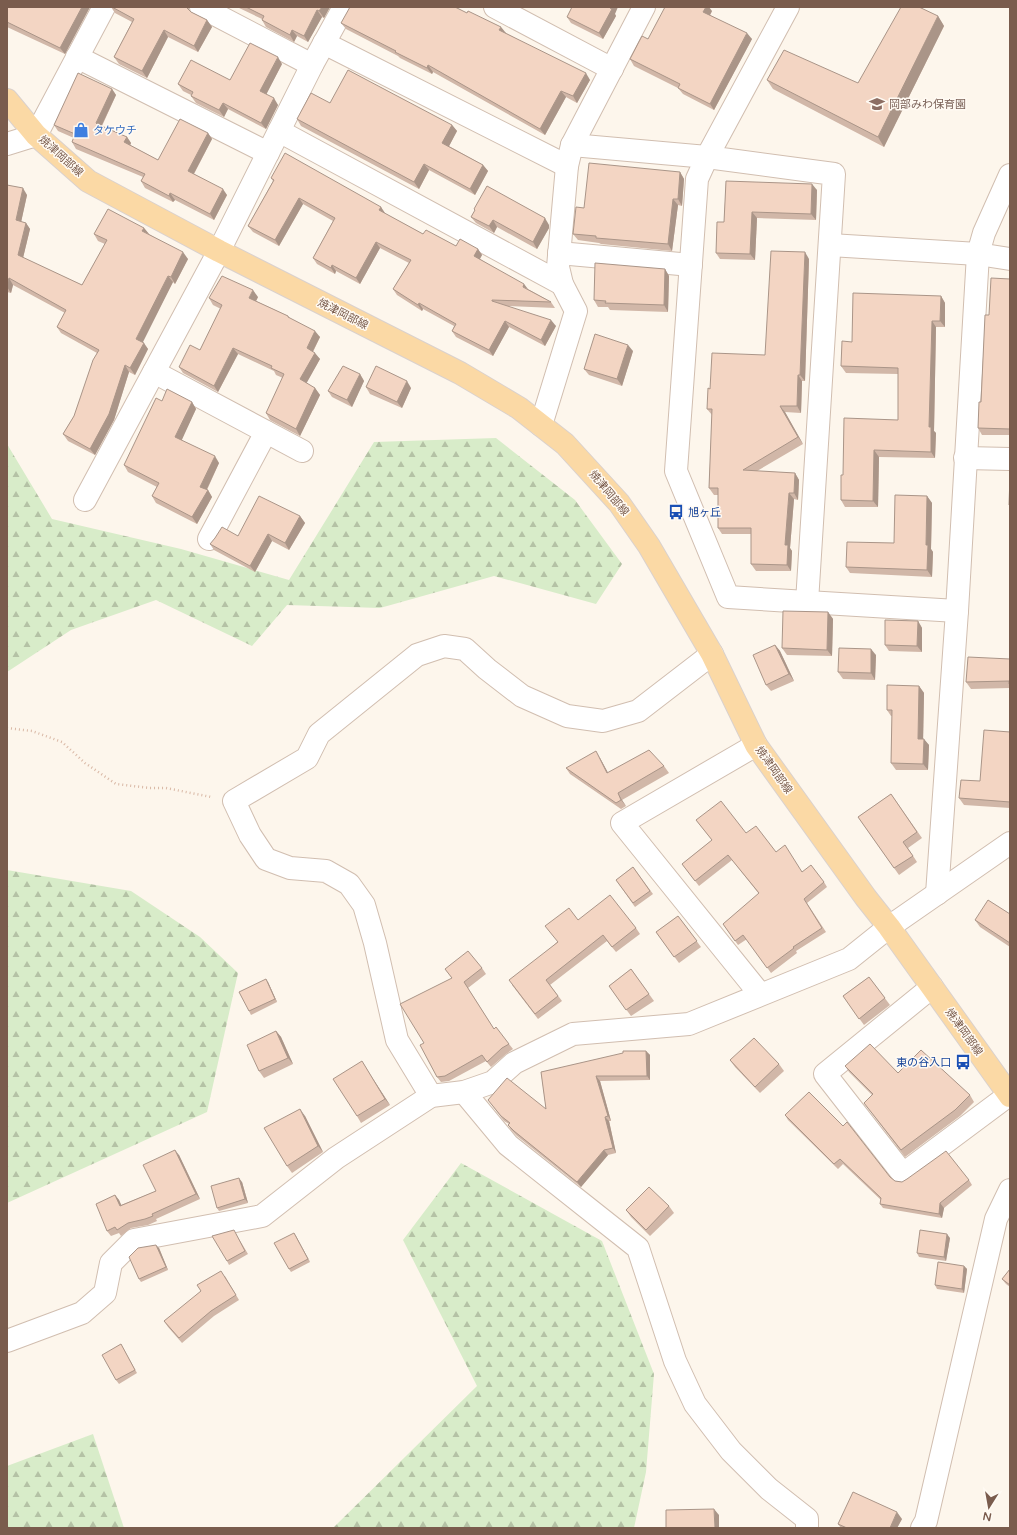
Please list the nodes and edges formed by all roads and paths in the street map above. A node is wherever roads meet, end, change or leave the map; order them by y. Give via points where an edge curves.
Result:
1 (104, 7) edge
2 (201, 7) edge
3 (344, 7) edge
4 (496, 7) edge
5 (644, 7) edge
6 (788, 7) edge
7 (324, 43) junction
8 (77, 57) junction
9 (312, 65) junction
10 (612, 68) junction
11 (7, 100) edge
12 (279, 131) junction
13 (36, 135) junction
14 (7, 144) edge
15 (572, 145) junction
16 (268, 153) junction
17 (707, 157) junction
18 (567, 166) junction
19 (1010, 175) edge
20 (830, 245) junction
21 (219, 251) junction
22 (559, 253) junction
23 (978, 254) junction
24 (1010, 258) edge
25 (691, 265) junction
26 (562, 284) junction
27 (154, 372) junction
28 (541, 425) junction
29 (266, 432) junction
30 (302, 451) dead end
31 (965, 458) junction
32 (1010, 460) edge
33 (85, 500) dead end
34 (209, 539) dead end
35 (807, 602) junction
36 (956, 611) junction
37 (712, 654) junction
38 (7, 728) edge
39 (756, 745) junction
40 (234, 801) junction
41 (1010, 843) edge
42 (937, 894) junction
43 (889, 927) junction
44 (932, 987) junction
45 (760, 994) junction
46 (464, 1092) junction
47 (431, 1096) junction
48 (1010, 1096) edge
49 (1010, 1190) edge
50 (7, 1341) edge
51 (807, 1528) edge
52 (922, 1528) edge

1 - 8 street
2 - 9 street
3 - 7 street
4 - 10 street
5 - 10 street
6 - 17 street
7 - 9 street
7 - 18 street
8 - 13 street
8 - 16 street
9 - 12 street
10 - 15 street
11 - 13 main road, 焼津岡部線
12 - 16 street
12 - 26 street
13 - 14 street
13 - 21 main road, 焼津岡部線 via 88,181
15 - 17 street
15 - 18 street
16 - 21 street
17 - 20 street via 834,174
17 - 25 street via 697,179
18 - 22 street
19 - 23 street via 984,233
20 - 23 street
20 - 35 street
21 - 27 street
21 - 28 main road, 焼津岡部線 via 460,373 519,408
22 - 25 street
22 - 26 street via 558,267
23 - 24 street
23 - 31 street
25 - 35 street via 676,470 728,597
26 - 28 street via 576,311
27 - 29 street
27 - 33 street
28 - 37 main road, 焼津岡部線 via 566,444 619,502 649,546
29 - 30 street
29 - 34 street
31 - 32 street
31 - 36 street
35 - 36 street
36 - 42 street
37 - 39 main road, 焼津岡部線
37 - 40 street via 638,712 603,721 567,716 522,696 465,649 444,646 417,655 319,734 307,758
38 - 40 path via 32,731 62,742 85,763 116,784 166,788
39 - 43 main road, 焼津岡部線
39 - 45 street via 622,823
40 - 47 street via 250,835 266,859 290,868 326,871 349,884 364,905 397,1040
41 - 42 street
42 - 43 street
43 - 44 main road, 焼津岡部線
43 - 45 street via 849,959
44 - 48 main road, 焼津岡部線
44 - 48 street via 825,1074 904,1174
45 - 46 street via 689,1024 573,1034 514,1063 493,1082
46 - 47 street
46 - 51 street via 508,1146 638,1248 675,1361 695,1404 731,1451 770,1489 807,1519
47 - 50 street via 336,1158 262,1216 134,1240 111,1263 105,1293 82,1313
49 - 52 street via 996,1219 926,1521

